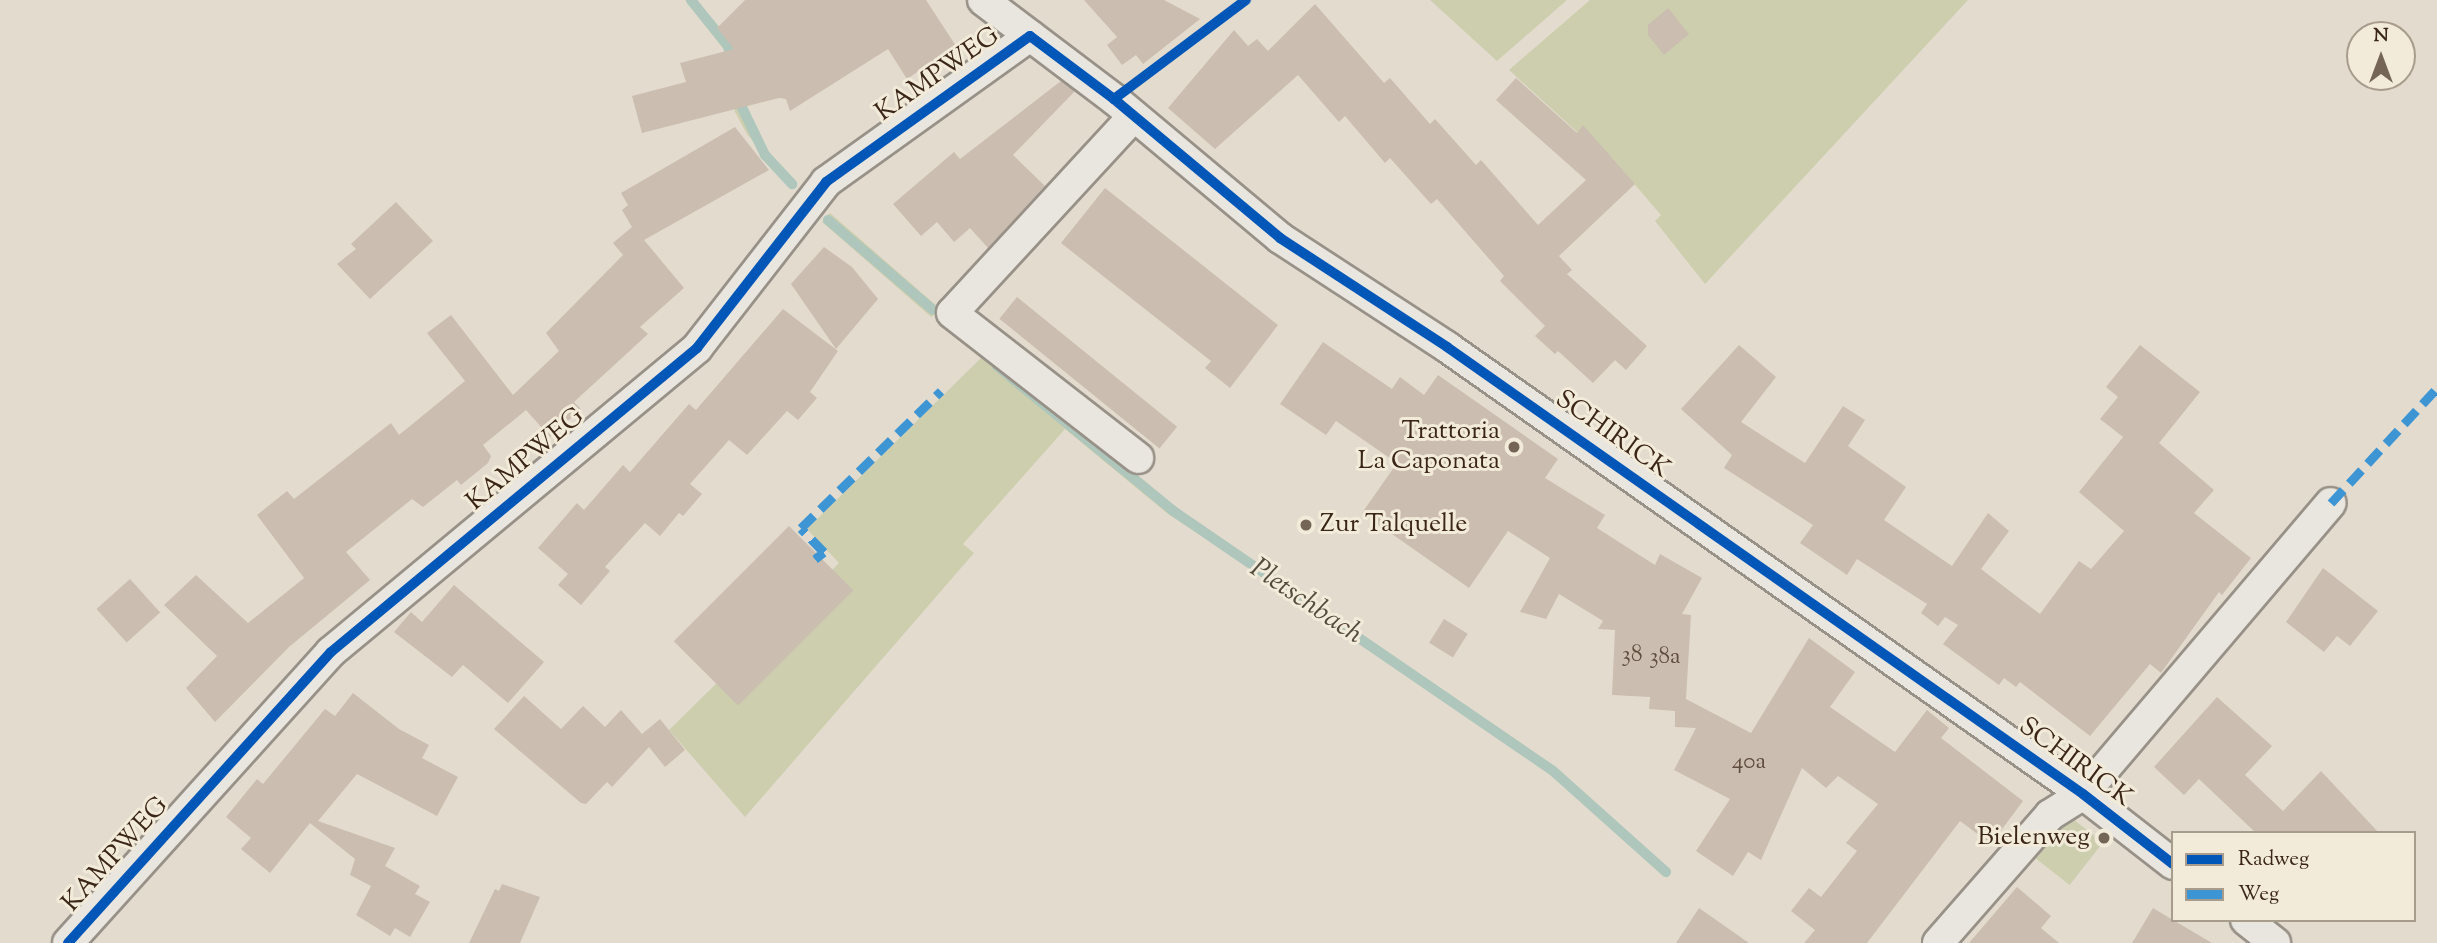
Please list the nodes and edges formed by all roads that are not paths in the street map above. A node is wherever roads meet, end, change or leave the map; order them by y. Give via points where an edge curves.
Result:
1 (983, 0) edge
2 (1030, 36) junction
3 (1132, 118) junction
4 (1138, 458) dead end
5 (2330, 503) dead end
6 (2083, 794) junction
7 (2171, 862) edge
8 (2249, 922) edge
9 (68, 943) edge
10 (1938, 943) edge
11 (2275, 943) edge

1 - 2 street, SCHIRICK
2 - 3 street, SCHIRICK via 1114,99
2 - 9 street, KAMPWEG via 826,182 697,348 331,652
3 - 4 street via 952,313
3 - 6 street, SCHIRICK via 1280,238 1447,347
5 - 6 street, SCHIRICK
6 - 7 street, SCHIRICK
6 - 10 street via 2050,815
8 - 11 street

